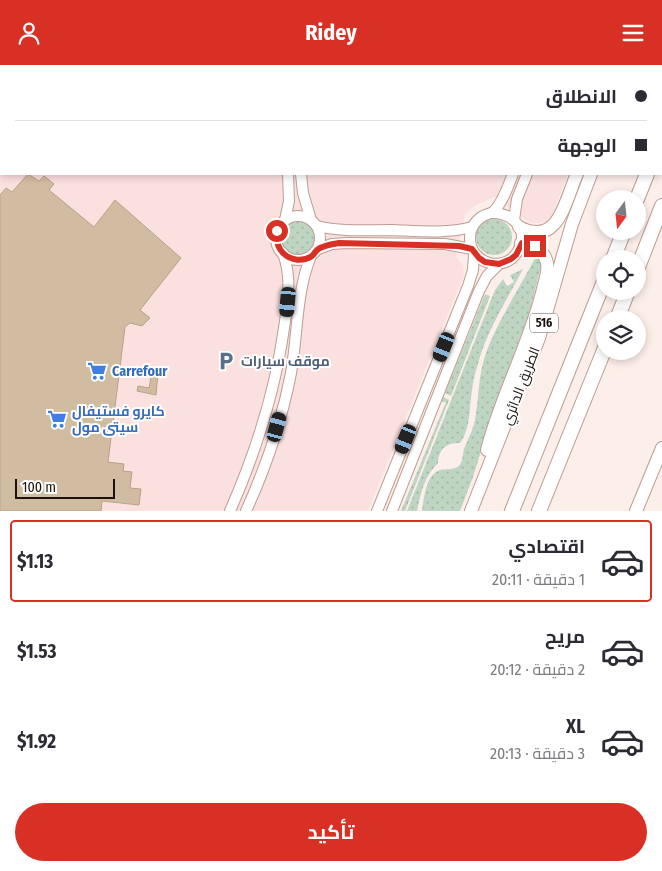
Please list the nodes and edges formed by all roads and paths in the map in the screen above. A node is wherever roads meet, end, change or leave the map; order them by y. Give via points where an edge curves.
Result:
1 (288, 175) edge
2 (301, 175) edge
3 (513, 175) edge
4 (527, 175) edge
5 (577, 175) edge
6 (591, 175) edge
7 (647, 175) edge
8 (641, 190) edge
9 (662, 206) edge
10 (492, 213) junction
11 (285, 220) junction
12 (314, 223) junction
13 (516, 223) junction
14 (472, 227) junction
15 (522, 243) junction
16 (645, 250) edge
17 (473, 251) junction
18 (314, 252) junction
19 (282, 253) junction
20 (499, 264) junction
21 (597, 300) edge
22 (600, 360) edge
23 (662, 448) edge
24 (488, 469) junction
25 (522, 485) junction
26 (230, 511) edge
27 (246, 511) edge
28 (377, 511) edge
29 (392, 511) edge
30 (471, 511) edge
31 (502, 511) edge
32 (512, 511) edge
33 (539, 511) edge
34 (636, 511) edge

1 - 11 street via 290,192
2 - 12 street via 303,193
3 - 10 street
4 - 13 street via 517,199
5 - 13 highway via 555,224 535,232
6 - 24 highway, الطريق الدائري / 516 via 566,242 540,338
7 - 8 highway
9 - 16 highway
10 - 13 street via 508,215
10 - 14 street via 479,219
11 - 12 street via 295,216 306,217
11 - 19 street via 276,236
12 - 14 street via 346,230 438,231
12 - 18 street via 320,235
13 - 15 street
14 - 17 street
15 - 20 street via 516,255
15 - 24 highway via 542,252 547,271 531,327 490,441
17 - 18 street via 444,244 350,243 332,244
17 - 20 street via 485,262
17 - 28 street via 473,270 468,286
18 - 19 street via 300,260
18 - 27 street via 304,278 285,400
19 - 26 street via 289,285 277,370 260,435
20 - 29 street via 479,291
21 - 25 highway
22 - 33 highway
23 - 34 highway
24 - 30 highway, الطريق الدائري / 516
25 - 31 highway
25 - 32 highway

